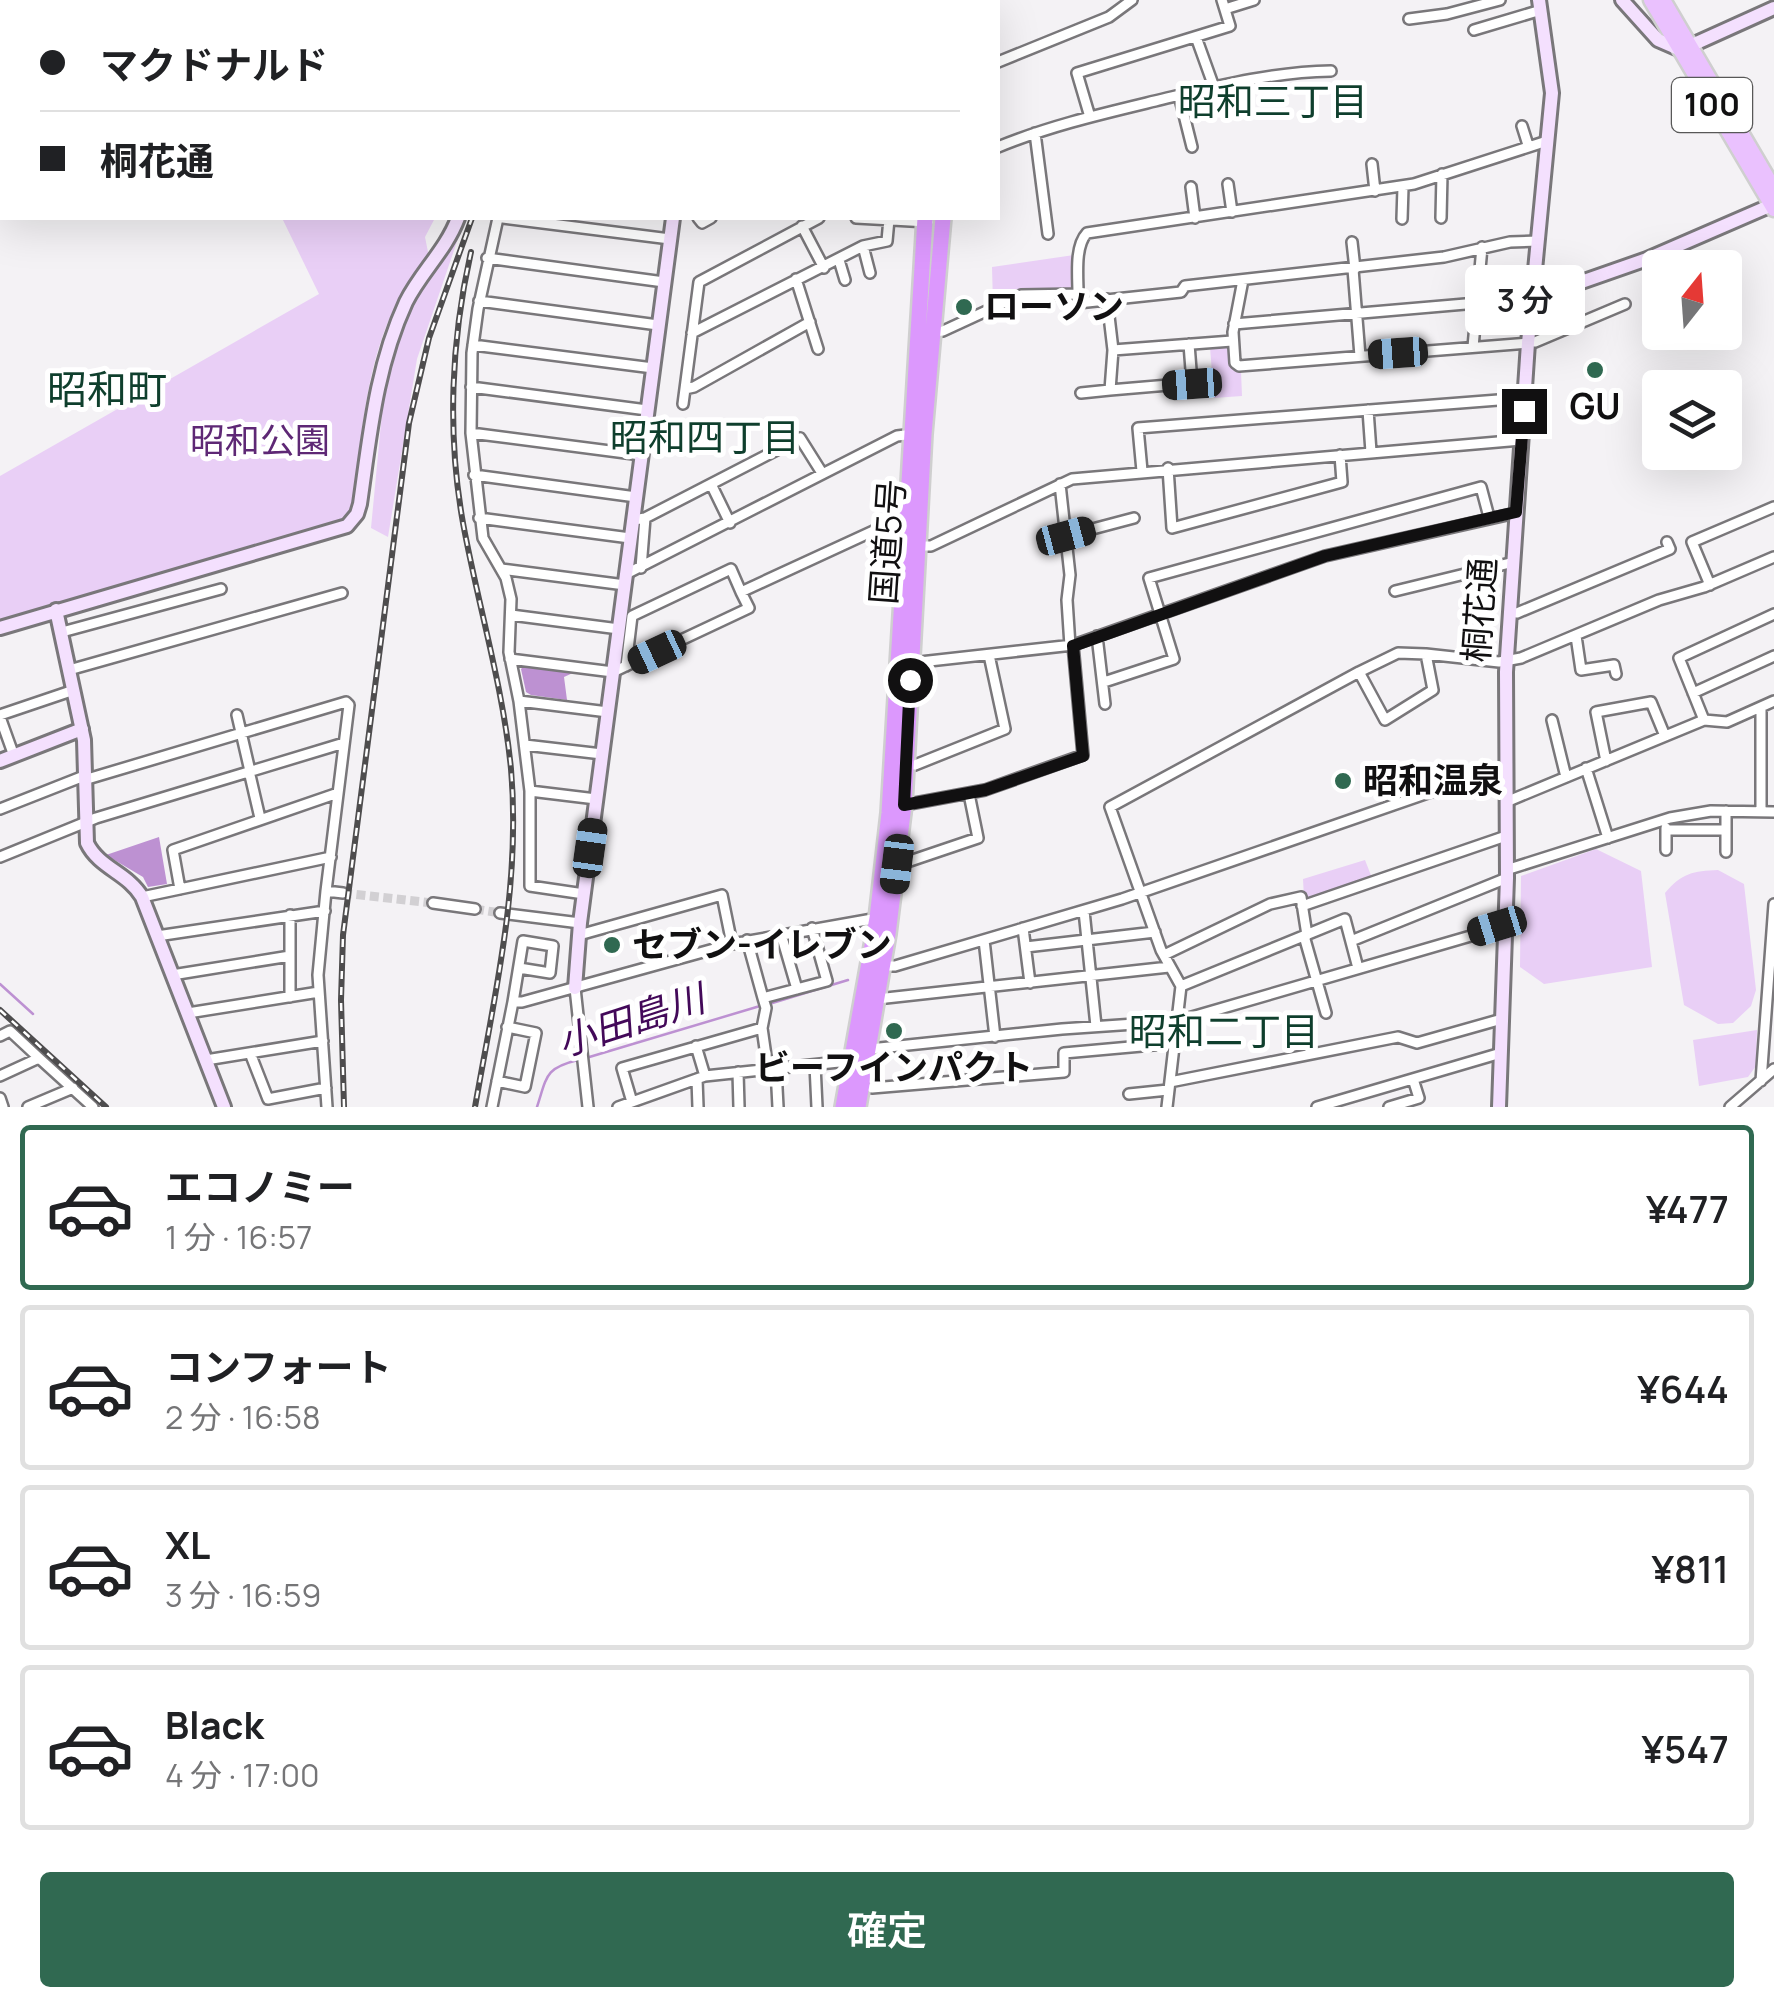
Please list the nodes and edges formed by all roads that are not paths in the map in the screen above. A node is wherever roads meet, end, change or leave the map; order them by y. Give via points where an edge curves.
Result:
1 (1132, 0) edge
2 (1254, 0) edge
3 (1500, 0) edge
4 (1622, 0) edge
5 (1651, 0) edge
6 (1663, 0) edge
7 (1223, 4) edge
8 (1540, 5) edge
9 (1774, 8) edge
10 (1408, 19) dead end
11 (1474, 30) dead end
12 (1196, 37) junction
13 (1685, 47) junction
14 (1000, 61) edge
15 (1331, 71) dead end
16 (1214, 87) junction
17 (1179, 95) junction
18 (1090, 117) junction
19 (1522, 126) dead end
20 (1035, 132) junction
21 (1547, 142) junction
22 (1000, 146) edge
23 (1528, 146) junction
24 (1192, 147) dead end
25 (1372, 164) dead end
26 (1442, 174) junction
27 (1228, 184) dead end
28 (1403, 186) junction
29 (1191, 187) dead end
30 (1774, 189) edge
31 (1375, 191) junction
32 (1773, 206) edge
33 (1232, 212) junction
34 (1195, 218) junction
35 (1441, 218) dead end
36 (1402, 219) dead end
37 (457, 220) edge
38 (499, 220) edge
39 (515, 220) edge
40 (672, 220) edge
41 (815, 220) edge
42 (889, 220) edge
43 (932, 220) edge
44 (932, 220) edge
45 (802, 226) junction
46 (1048, 234) dead end
47 (670, 240) junction
48 (1538, 241) junction
49 (1352, 242) dead end
50 (863, 246) junction
51 (1482, 248) junction
52 (487, 258) junction
53 (839, 260) junction
54 (824, 268) junction
55 (1354, 269) junction
56 (870, 273) dead end
57 (796, 279) junction
58 (845, 280) dead end
59 (1243, 280) junction
60 (664, 282) junction
61 (1078, 294) junction
62 (1533, 295) junction
63 (1107, 299) junction
64 (479, 301) junction
65 (1476, 303) junction
66 (1625, 304) dead end
67 (1357, 314) junction
68 (810, 322) junction
69 (1234, 324) junction
70 (658, 325) junction
71 (932, 332) junction
72 (692, 333) junction
73 (1232, 341) junction
74 (1532, 342) junction
75 (1189, 344) junction
76 (474, 345) junction
77 (1472, 347) junction
78 (818, 349) dead end
79 (1113, 350) junction
80 (1360, 356) junction
81 (653, 368) junction
82 (471, 387) junction
83 (685, 389) junction
84 (1110, 390) junction
85 (1081, 394) dead end
86 (1524, 398) junction
87 (683, 404) dead end
88 (647, 410) junction
89 (1368, 410) junction
90 (471, 433) junction
91 (917, 434) junction
92 (1521, 440) junction
93 (1371, 452) junction
94 (1340, 454) junction
95 (641, 455) junction
96 (1168, 468) junction
97 (1142, 471) junction
98 (822, 474) junction
99 (474, 475) junction
100 (711, 484) junction
101 (1060, 484) junction
102 (636, 497) junction
103 (1774, 507) edge
104 (1516, 512) junction
105 (1488, 516) junction
106 (479, 518) junction
107 (1134, 518) dead end
108 (639, 519) junction
109 (730, 523) junction
110 (904, 523) junction
111 (1319, 532) junction
112 (1066, 536) junction
113 (630, 538) junction
114 (1667, 542) dead end
115 (918, 546) junction
116 (1325, 556) junction
117 (1774, 557) edge
118 (1514, 562) junction
119 (641, 568) junction
120 (501, 569) junction
121 (625, 579) junction
122 (1710, 585) junction
123 (221, 589) dead end
124 (1396, 591) dead end
125 (342, 592) dead end
126 (741, 592) junction
127 (56, 610) junction
128 (1517, 613) dead end
129 (1774, 614) edge
130 (510, 615) junction
131 (1160, 615) junction
132 (624, 622) junction
133 (0, 628) edge
134 (62, 632) junction
135 (1097, 636) junction
136 (1576, 636) junction
137 (1071, 646) junction
138 (1426, 654) junction
139 (989, 655) junction
140 (1774, 656) edge
141 (510, 659) junction
142 (1506, 662) junction
143 (904, 663) junction
144 (619, 669) junction
145 (69, 670) junction
146 (1359, 672) junction
147 (1616, 674) dead end
148 (1104, 682) junction
149 (74, 690) junction
150 (1693, 692) junction
151 (519, 700) junction
152 (1774, 701) edge
153 (1105, 704) dead end
154 (1762, 707) junction
155 (608, 712) junction
156 (236, 714) dead end
157 (0, 716) edge
158 (1552, 720) dead end
159 (1704, 720) junction
160 (82, 729) junction
161 (240, 732) junction
162 (1664, 736) junction
163 (344, 743) junction
164 (526, 745) junction
165 (602, 754) junction
166 (7, 759) edge
167 (1606, 760) junction
168 (915, 765) dead end
169 (1506, 766) junction
170 (1586, 768) junction
171 (249, 771) junction
172 (1566, 777) junction
173 (84, 778) junction
174 (530, 791) junction
175 (338, 792) junction
176 (969, 794) junction
177 (596, 799) junction
178 (1506, 802) junction
179 (904, 805) junction
180 (0, 809) edge
181 (1726, 811) junction
182 (1761, 811) junction
183 (1774, 812) edge
184 (260, 818) junction
185 (85, 824) junction
186 (1665, 825) junction
187 (1726, 830) junction
188 (1506, 836) junction
189 (1608, 838) junction
190 (1666, 850) dead end
191 (1726, 852) dead end
192 (330, 856) junction
193 (0, 857) edge
194 (907, 862) dead end
195 (1506, 874) junction
196 (180, 889) junction
197 (326, 891) junction
198 (343, 892) tunnel mouth
199 (1140, 892) junction
200 (584, 894) junction
201 (142, 897) junction
202 (434, 904) tunnel mouth
203 (1774, 904) edge
204 (1302, 906) junction
205 (475, 909) tunnel mouth
206 (325, 910) junction
207 (1084, 911) junction
208 (500, 912) tunnel mouth
209 (290, 914) junction
210 (884, 917) junction
211 (1505, 926) junction
212 (812, 928) junction
213 (1024, 928) junction
214 (579, 929) junction
215 (1155, 932) junction
216 (782, 934) junction
217 (1306, 935) junction
218 (156, 936) junction
219 (747, 940) junction
220 (984, 940) junction
221 (1087, 940) junction
222 (1351, 941) junction
223 (732, 944) junction
224 (1772, 944) edge
225 (1026, 947) junction
226 (1164, 955) junction
227 (290, 956) junction
228 (876, 967) junction
229 (1169, 967) junction
230 (518, 968) junction
231 (1358, 968) junction
232 (172, 975) junction
233 (1091, 976) junction
234 (1317, 982) junction
235 (1030, 983) junction
236 (1181, 986) junction
237 (574, 988) junction
238 (990, 988) junction
239 (797, 989) junction
240 (319, 992) junction
241 (290, 997) junction
242 (763, 998) junction
243 (878, 998) junction
244 (512, 1002) junction
245 (188, 1013) junction
246 (1326, 1014) dead end
247 (1502, 1019) junction
248 (1178, 1021) junction
249 (1096, 1026) junction
250 (508, 1028) junction
251 (762, 1028) junction
252 (0, 1036) edge
253 (995, 1037) junction
254 (323, 1041) junction
255 (1174, 1043) junction
256 (696, 1046) junction
257 (870, 1049) junction
258 (250, 1053) junction
259 (1501, 1053) junction
260 (39, 1058) junction
261 (206, 1060) junction
262 (815, 1064) junction
263 (853, 1065) junction
264 (772, 1069) junction
265 (1774, 1069) edge
266 (738, 1072) junction
267 (0, 1076) edge
268 (701, 1078) junction
269 (1414, 1079) junction
270 (497, 1081) junction
271 (1761, 1081) junction
272 (1169, 1086) junction
273 (73, 1088) junction
274 (326, 1088) junction
275 (872, 1088) dead end
276 (1129, 1094) dead end
277 (0, 1098) edge
278 (654, 1101) edge
279 (632, 1102) junction
280 (1331, 1105) edge
281 (3, 1107) edge
282 (28, 1107) edge
283 (94, 1107) edge
284 (224, 1107) edge
285 (327, 1107) edge
286 (492, 1107) edge
287 (588, 1107) edge
288 (618, 1107) edge
289 (698, 1107) edge
290 (739, 1107) edge
291 (778, 1107) edge
292 (816, 1107) edge
293 (843, 1107) edge
294 (858, 1107) edge
295 (1167, 1107) edge
296 (1317, 1107) edge
297 (1389, 1107) edge
298 (1499, 1107) edge
299 (1730, 1107) edge

1 - 14 street via 1109,17
2 - 7 street
3 - 10 street
4 - 13 street via 1658,40
5 - 13 main road, 100
6 - 13 main road, 100
7 - 12 street via 1230,26
8 - 11 street
8 - 21 street, 桐花通 via 1552,93
9 - 13 street
12 - 16 street
12 - 18 street via 1077,73
13 - 30 main road, 100
13 - 32 main road, 100
15 - 16 street via 1282,72
16 - 17 street
17 - 18 street
17 - 24 street
18 - 20 street
19 - 23 street
20 - 22 street
20 - 46 street
21 - 23 street
21 - 48 street, 桐花通
23 - 26 street
25 - 31 street
26 - 28 street
26 - 35 street
27 - 33 street
28 - 31 street
28 - 36 street
29 - 34 street
31 - 33 street
32 - 62 street
33 - 34 street
34 - 61 street via 1084,235
37 - 127 street via 409,296 382,363 353,521
38 - 52 street
39 - 47 street
40 - 47 street
41 - 45 street
42 - 50 street via 887,241
43 - 71 highway, 国道5号
44 - 91 highway, 国道5号
45 - 54 street
45 - 72 street via 699,282
47 - 60 street
48 - 51 street
48 - 62 street, 桐花通
49 - 55 street
50 - 53 street
50 - 56 street
51 - 55 street
51 - 65 street
52 - 60 street
52 - 64 street
53 - 54 street
53 - 58 street
54 - 57 street
55 - 59 street
55 - 67 street
57 - 68 street
57 - 72 street
59 - 63 street
59 - 69 street
60 - 70 street
61 - 63 street via 1078,303
61 - 71 street via 1027,294
62 - 74 street, 桐花通
63 - 79 street
64 - 70 street
64 - 76 street
65 - 67 street
65 - 77 street
66 - 74 street
67 - 69 street
67 - 80 street
68 - 78 street
68 - 83 street
69 - 73 street
70 - 81 street
71 - 91 highway, 国道5号
72 - 83 street
73 - 75 street
73 - 80 street via 1239,366
74 - 77 street
74 - 86 street, 桐花通
75 - 79 street
75 - 84 street via 1192,384
76 - 81 street
76 - 82 street
77 - 80 street
79 - 84 street
81 - 88 street
82 - 88 street
82 - 90 street
83 - 87 street
84 - 85 street
86 - 89 street
86 - 92 street, 桐花通
88 - 95 street
89 - 93 street
89 - 97 street via 1138,428
90 - 95 street
90 - 99 street
91 - 98 street via 897,436
91 - 110 highway, 国道5号
91 - 115 highway, 国道5号
92 - 93 street
92 - 104 street, 桐花通
93 - 94 street
94 - 96 street
94 - 96 street via 1342,482 1172,528
95 - 102 street
96 - 97 street
97 - 101 street
98 - 100 street via 800,438
98 - 109 street
99 - 102 street
99 - 106 street
100 - 108 street
100 - 109 street
101 - 112 street
101 - 115 street
102 - 108 street
103 - 122 street via 1692,542
104 - 105 street
104 - 118 street, 桐花通
105 - 111 street via 1481,488
105 - 116 street
106 - 113 street
106 - 120 street via 482,538
107 - 112 street
108 - 113 street
108 - 119 street
109 - 119 street
110 - 126 street via 884,526
110 - 143 highway, 国道5号
111 - 116 street
111 - 131 street via 1149,578
112 - 137 street
113 - 121 street
114 - 128 street via 1670,548
115 - 143 highway, 国道5号
116 - 131 street
117 - 122 street
118 - 124 street
118 - 142 street, 桐花通
119 - 121 street
120 - 121 street
120 - 130 street
121 - 132 street
122 - 136 street
123 - 134 street
125 - 145 street
126 - 132 street via 731,568
126 - 144 street via 749,608
127 - 133 street
127 - 134 street
129 - 150 street via 1678,658
130 - 132 street
130 - 141 street
131 - 135 street
131 - 148 street via 1174,660
132 - 144 street
134 - 145 street
135 - 137 street
135 - 148 street
136 - 142 street
136 - 147 street via 1581,670 1614,666
137 - 139 street
137 - 176 street via 1083,756
138 - 142 street
138 - 146 street via 1398,653
138 - 146 street via 1433,690 1386,720
139 - 143 street
139 - 168 street via 1005,730
140 - 150 street
141 - 144 street
141 - 151 street
142 - 169 street, 桐花通
143 - 179 highway, 国道5号
143 - 210 highway, 国道5号
144 - 155 street
145 - 149 street
146 - 199 street via 1110,807
148 - 153 street
149 - 157 street
149 - 160 street
150 - 159 street
151 - 155 street
151 - 164 street
152 - 154 street
154 - 159 street via 1726,722
154 - 182 street
155 - 165 street
156 - 161 street
157 - 166 street
158 - 172 street
159 - 162 street
160 - 166 street
160 - 173 street
161 - 163 street via 342,702 349,705
161 - 171 street
161 - 173 street
162 - 167 street
162 - 167 street via 1651,702 1596,712
163 - 171 street
163 - 175 street
164 - 165 street
164 - 174 street
165 - 177 street
167 - 170 street
169 - 178 street, 桐花通
169 - 199 street
170 - 172 street
170 - 189 street
171 - 184 street
171 - 185 street
172 - 178 street
173 - 180 street
173 - 185 street
174 - 177 street
174 - 200 street via 530,886
175 - 184 street
175 - 192 street
176 - 179 street
176 - 194 street via 978,838
177 - 200 street
178 - 188 street, 桐花通
179 - 210 highway, 国道5号
181 - 182 street
181 - 186 street
181 - 187 street
182 - 183 street
184 - 196 street via 173,850
185 - 193 street
185 - 201 street via 92,853
186 - 187 street
186 - 189 street
186 - 190 street
187 - 191 street
188 - 195 street, 桐花通
188 - 204 street
189 - 195 street
192 - 196 street
192 - 197 street
195 - 211 street, 桐花通
195 - 222 street
196 - 201 street
197 - 198 street
197 - 206 street
199 - 207 street
199 - 215 street
200 - 214 street
201 - 218 street
202 - 205 street
203 - 224 street
204 - 217 street
204 - 226 street via 1301,897 1270,904
206 - 209 street
206 - 240 street
207 - 213 street
207 - 221 street
208 - 214 street
209 - 218 street
209 - 227 street
210 - 212 street
210 - 228 highway, 国道5号
211 - 231 street
211 - 247 street, 桐花通
212 - 216 street
212 - 239 street via 826,981
213 - 220 street
213 - 225 street
214 - 223 street via 722,895
214 - 237 street
215 - 221 street
215 - 226 street
216 - 219 street
216 - 239 street
217 - 222 street via 1344,919
217 - 234 street
217 - 236 street
218 - 232 street
219 - 223 street
219 - 242 street
220 - 228 street
220 - 238 street
221 - 225 street
221 - 233 street
222 - 231 street
223 - 237 street
224 - 271 street
225 - 235 street
226 - 229 street
227 - 232 street
227 - 241 street
228 - 243 highway, 国道5号
228 - 263 highway, 国道5号
229 - 233 street
229 - 236 street
230 - 230 street via 523,942 554,946 550,972
230 - 244 street
231 - 234 street
232 - 245 street
233 - 235 street
233 - 249 street
234 - 246 street
234 - 248 street
235 - 238 street
236 - 248 street
237 - 244 street
237 - 287 street
238 - 243 street
238 - 253 street
239 - 242 street
240 - 241 street
240 - 254 street
241 - 245 street
242 - 251 street
243 - 257 highway, 国道5号
244 - 250 street
245 - 261 street
247 - 259 street, 桐花通
247 - 272 street via 1417,1043 1398,1037
248 - 249 street
248 - 255 street
249 - 253 street
250 - 270 street
250 - 270 street via 536,1033 525,1087
251 - 256 street
251 - 264 street
252 - 260 street via 10,1032
253 - 257 street
254 - 258 street
254 - 274 street
255 - 272 street
255 - 275 street via 1064,1054 1064,1072
256 - 268 street
256 - 279 street via 622,1068
257 - 294 highway, 国道5号
258 - 261 street
258 - 274 street via 268,1099
259 - 269 street
259 - 298 street, 桐花通
260 - 267 street
260 - 273 street
261 - 284 street
262 - 263 street
262 - 264 street
262 - 292 street
263 - 293 highway, 国道5号
264 - 266 street
264 - 291 street
265 - 271 street
266 - 268 street
266 - 290 street
268 - 278 street
268 - 289 street
269 - 280 street
269 - 297 street via 1419,1098
270 - 286 street
271 - 299 street
272 - 276 street
272 - 295 street
273 - 282 street
273 - 283 street
274 - 285 street
277 - 281 street
278 - 279 street
279 - 288 street
280 - 296 street

